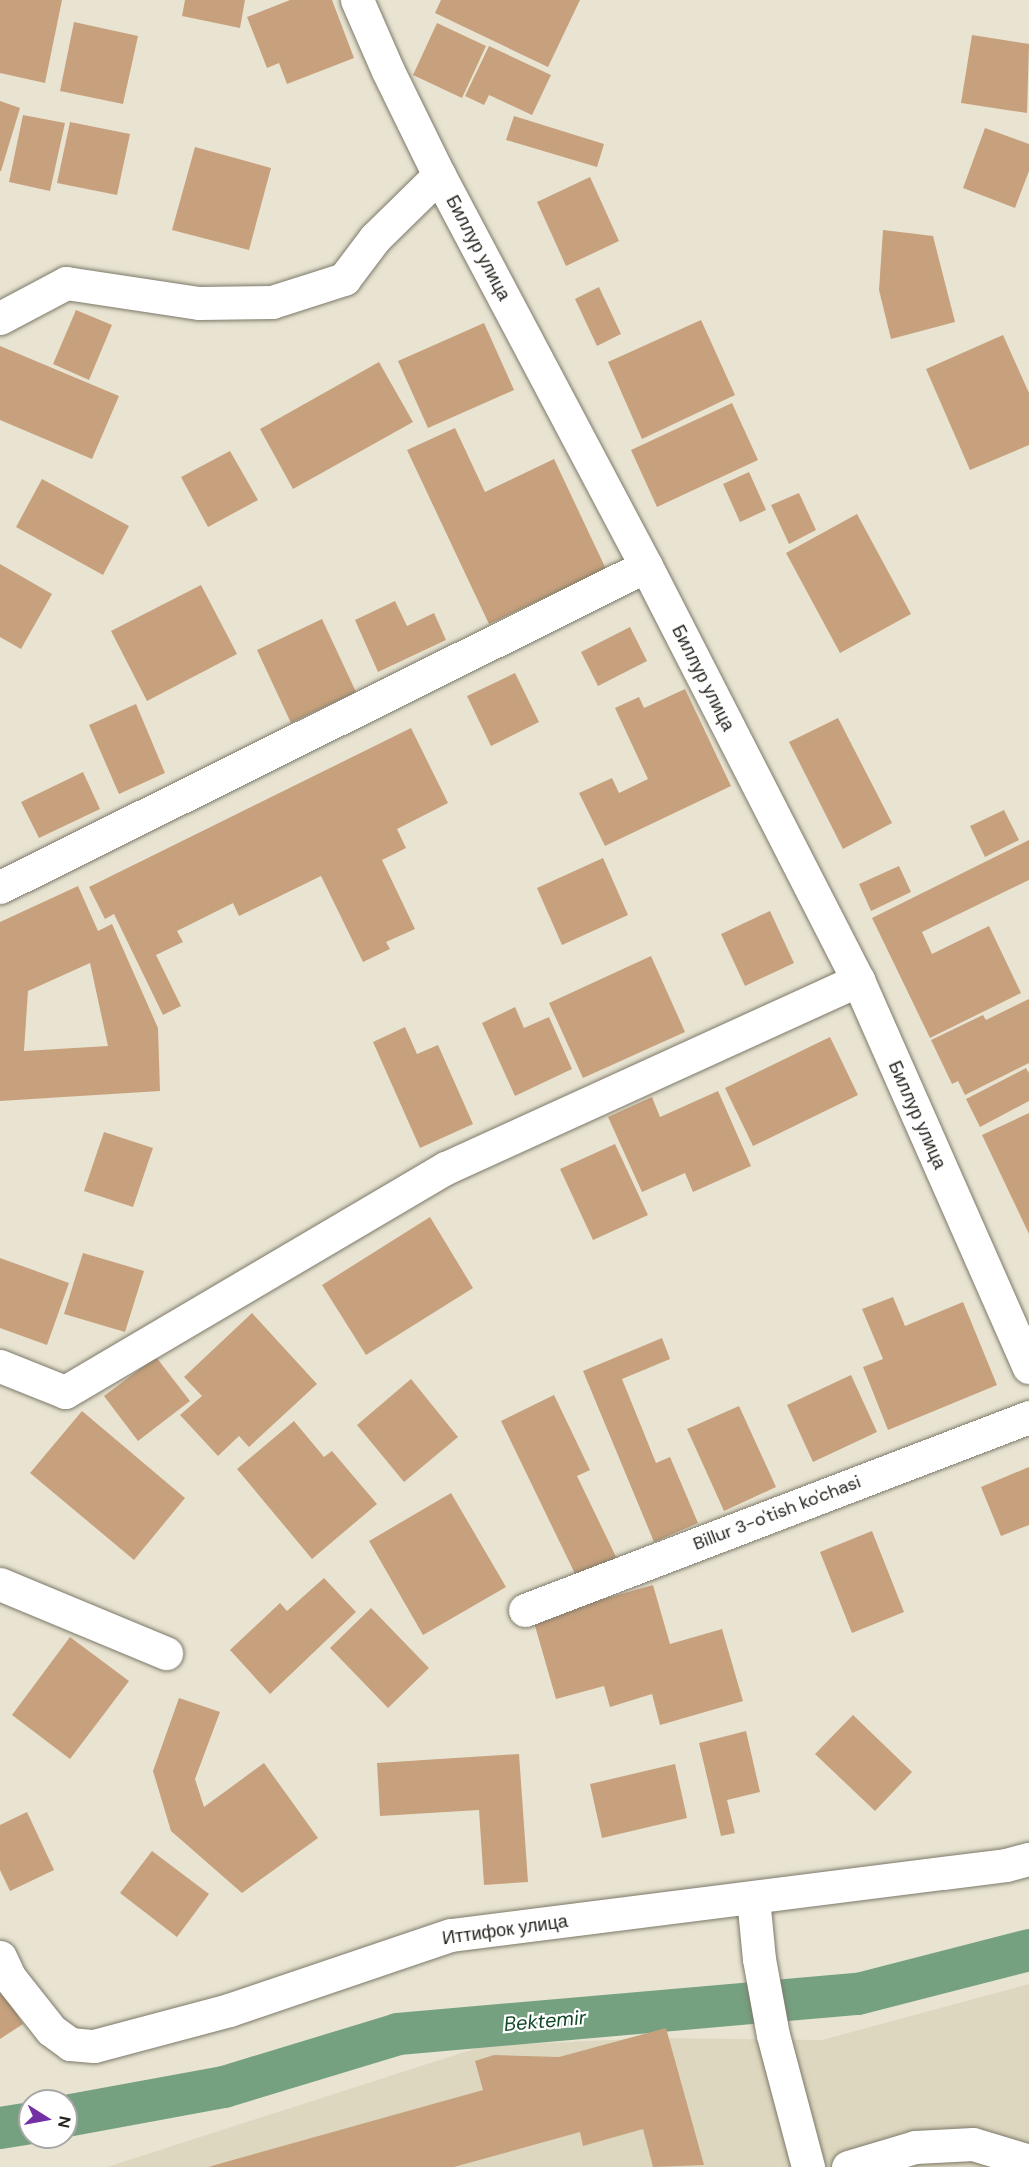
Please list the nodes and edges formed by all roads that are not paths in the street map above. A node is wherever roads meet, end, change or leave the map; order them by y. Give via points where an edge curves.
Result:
1 (357, 0) edge
2 (439, 175) junction
3 (0, 318) edge
4 (646, 566) junction
5 (0, 887) edge
6 (858, 980) junction
7 (0, 1366) edge
8 (1029, 1367) edge
9 (1029, 1417) edge
10 (0, 1584) edge
11 (525, 1610) dead end
12 (166, 1653) dead end
13 (1029, 1859) edge
14 (753, 1898) junction
15 (0, 1957) edge
16 (1029, 2161) edge
17 (808, 2167) edge
18 (848, 2167) edge

1 - 2 street, Биллур улица
2 - 3 street via 375,238 344,279 272,302 199,303 66,283
2 - 4 street, Биллур улица
4 - 5 street
4 - 6 street, Биллур улица
6 - 7 street via 447,1168 65,1392
6 - 8 street, Биллур улица
9 - 11 street, Billur 3-o'tish ko'chasi
10 - 12 street
13 - 14 street, Иттифок улица
14 - 15 street, Иттифок улица via 451,1935 229,2010 94,2046 70,2044 51,2030 10,1978
14 - 17 street via 773,2034
16 - 18 street via 972,2144 915,2147

